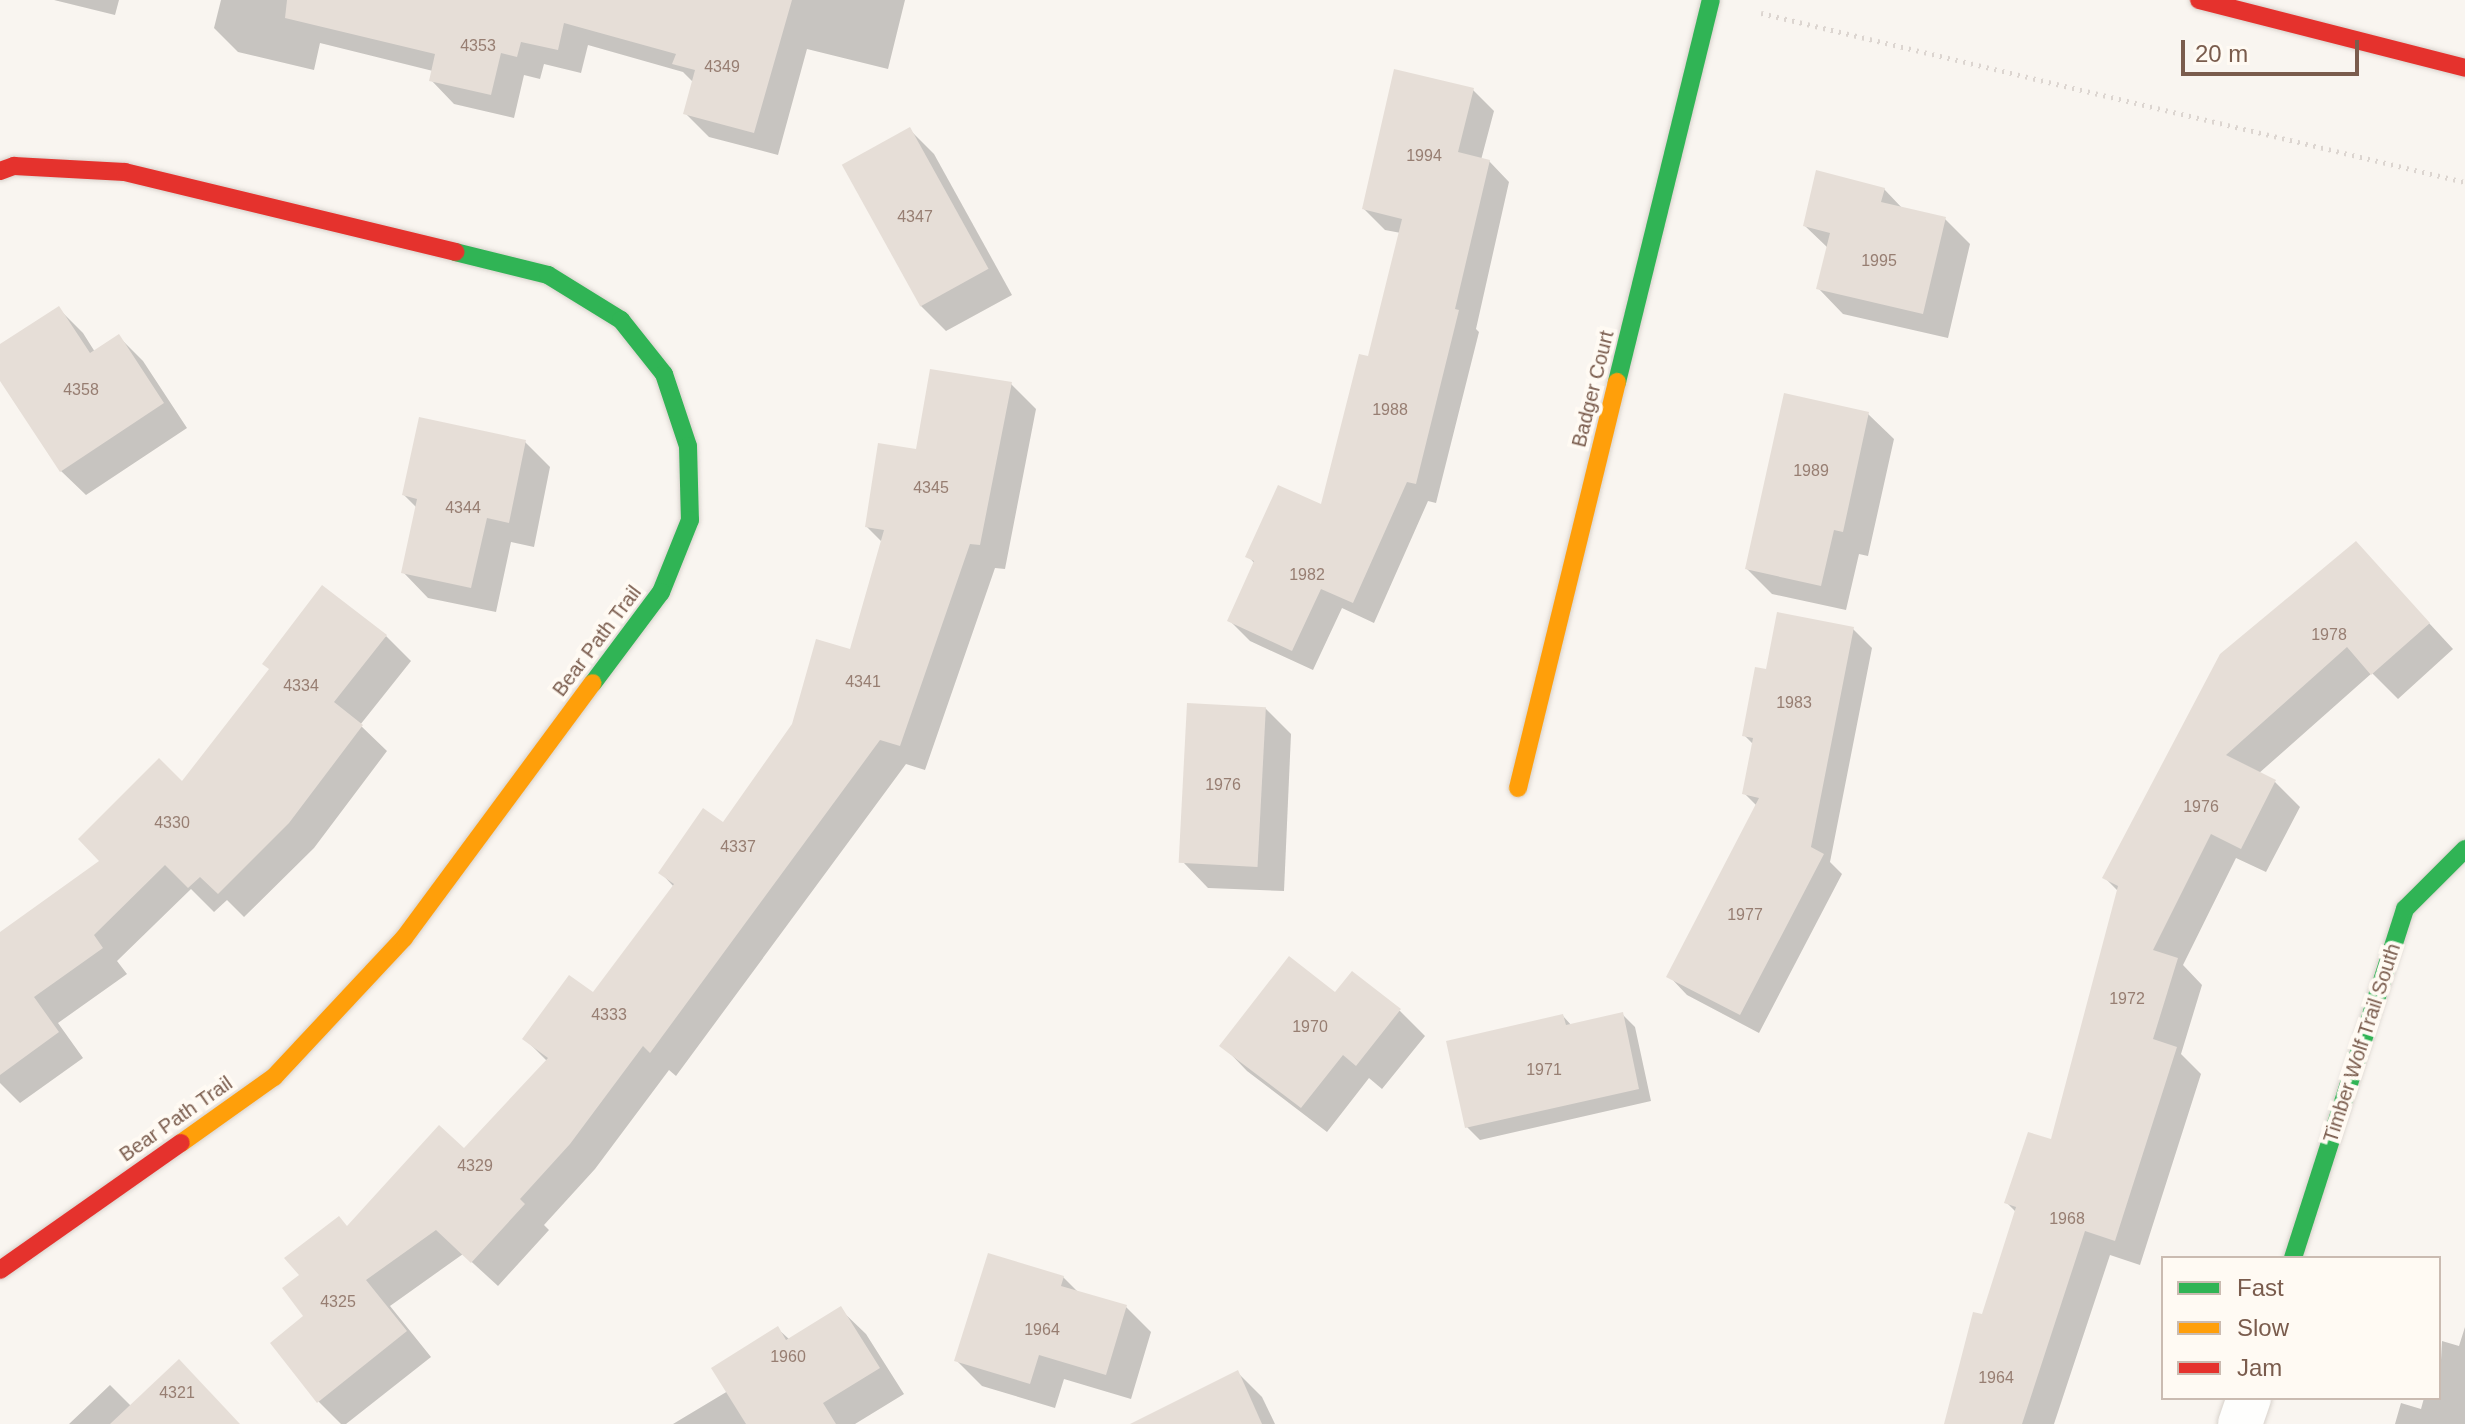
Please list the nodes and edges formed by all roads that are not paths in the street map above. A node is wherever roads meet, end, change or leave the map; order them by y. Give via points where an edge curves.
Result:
1 (1710, 0) edge
2 (2199, 0) edge
3 (2465, 68) edge
4 (0, 171) edge
5 (1518, 788) dead end
6 (2465, 849) edge
7 (2294, 1256) edge
8 (0, 1270) edge
9 (2248, 1400) edge
10 (2240, 1424) edge

1 - 5 street, Badger Court
2 - 3 street
4 - 8 street, Bear Path Trail via 14,166 125,172 548,275 621,320 664,374 688,446 690,520 661,592 404,938 274,1077
6 - 7 street, Timber Wolf Trail South via 2405,909
9 - 10 street

